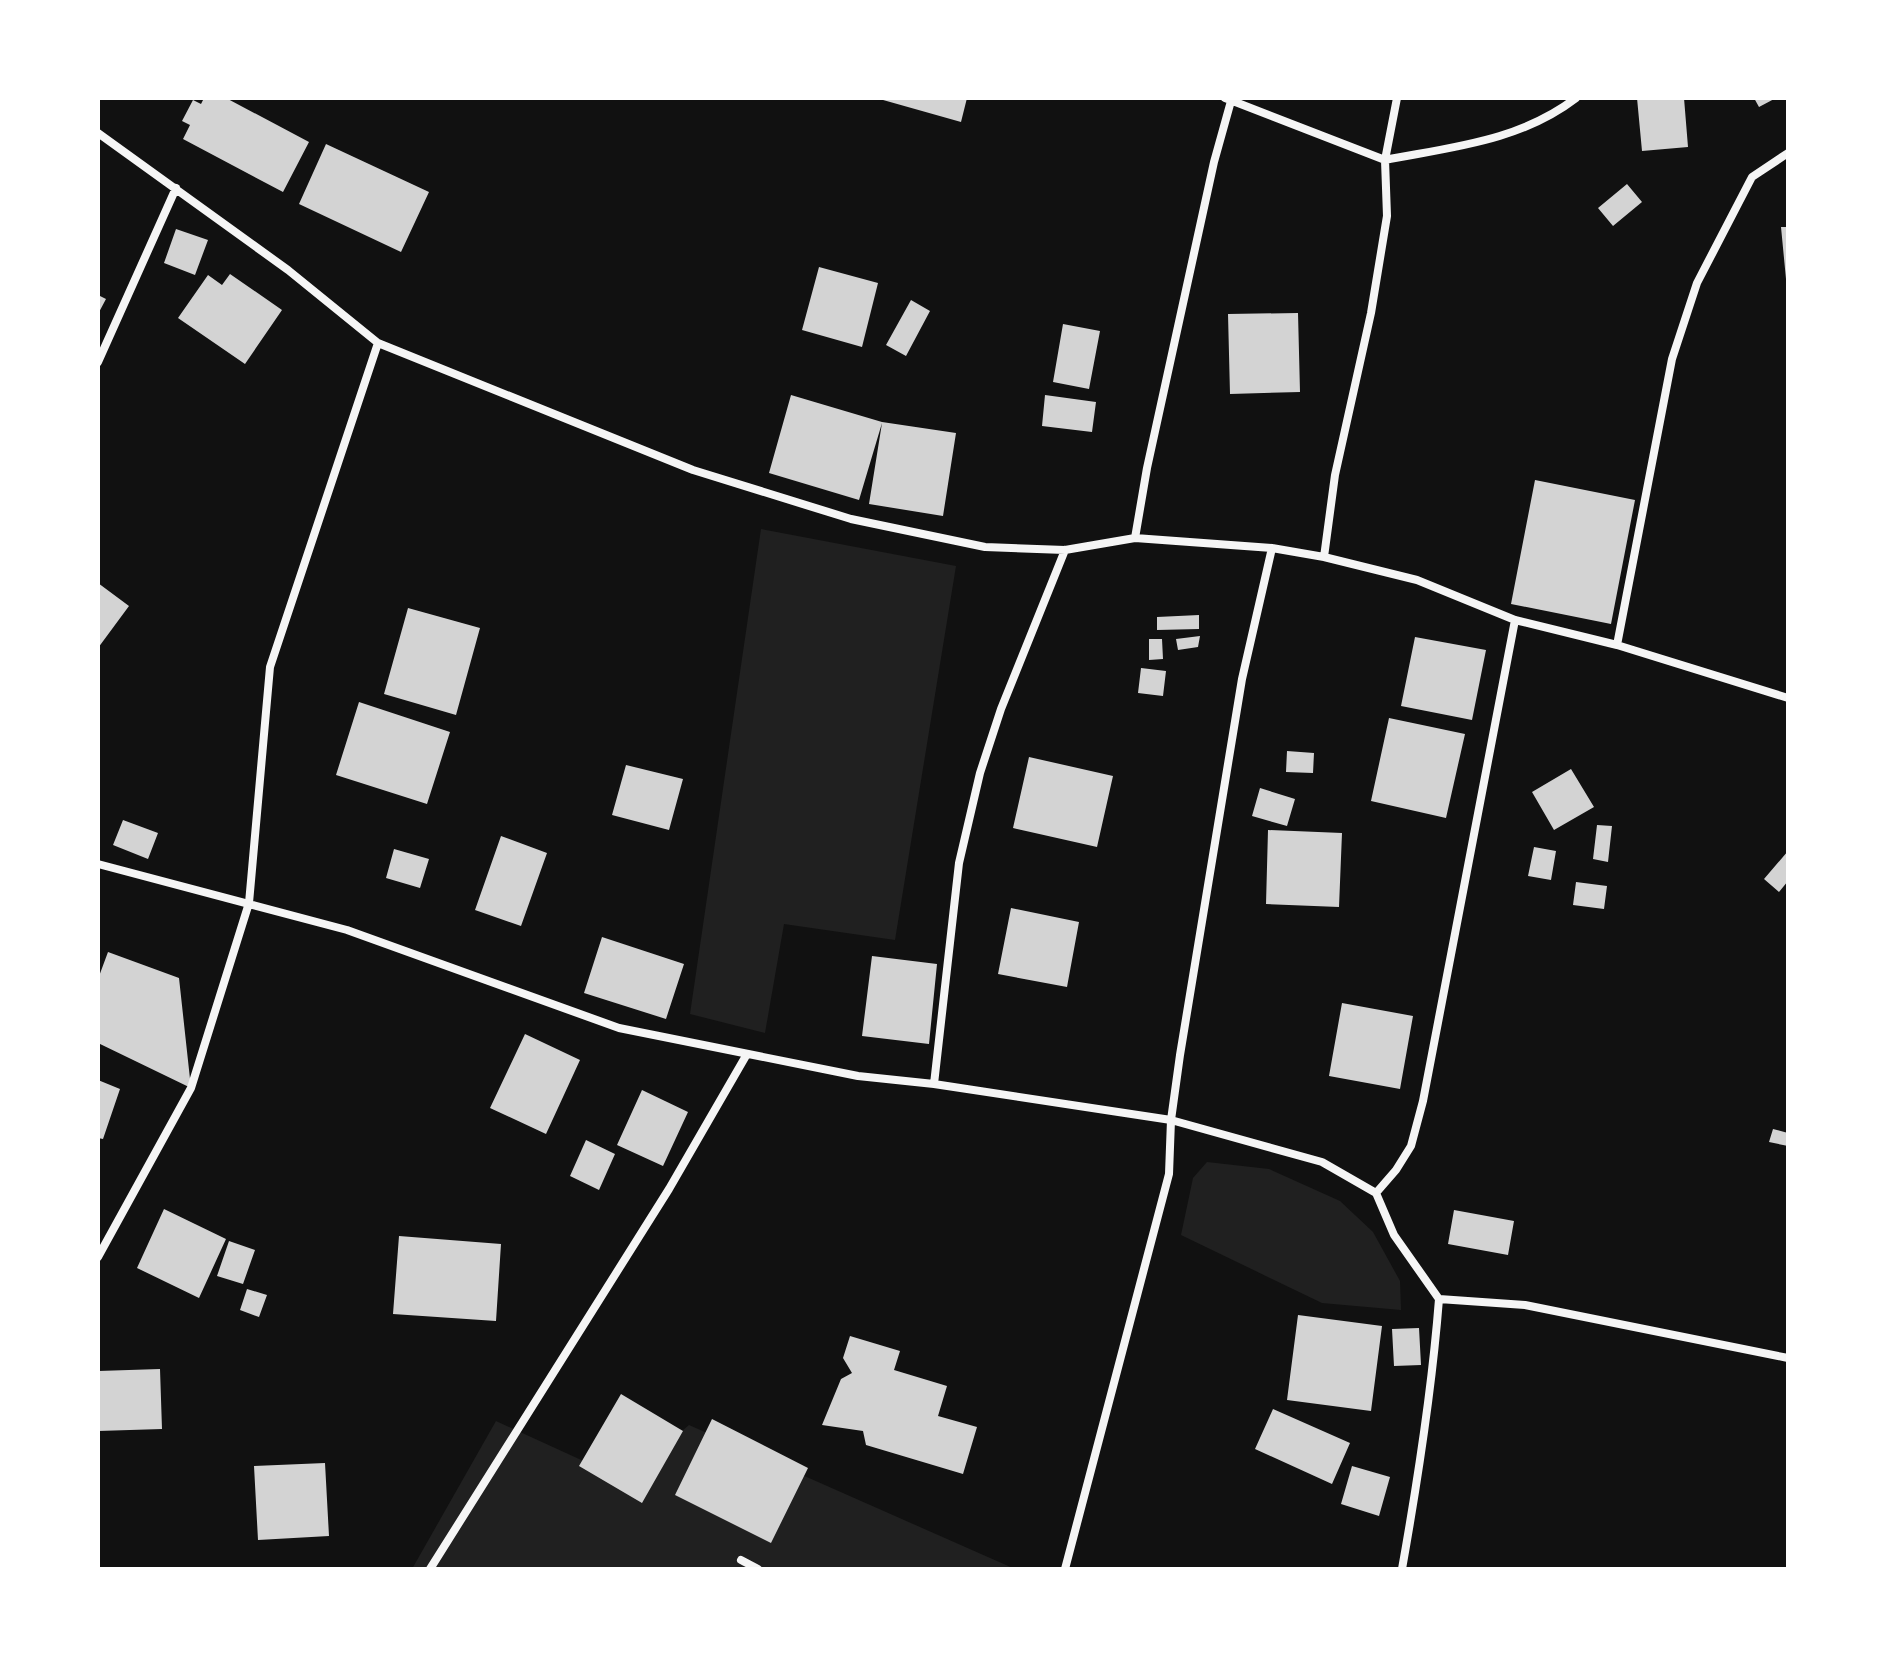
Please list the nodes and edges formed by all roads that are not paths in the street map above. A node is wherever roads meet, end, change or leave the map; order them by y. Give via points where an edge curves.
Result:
1 (1397, 98) edge
2 (1576, 98) edge
3 (1228, 100) edge
4 (98, 133) edge
5 (1788, 153) edge
6 (1385, 160) junction
7 (176, 188) junction
8 (378, 343) junction
9 (98, 362) edge
10 (1135, 538) junction
11 (1272, 548) junction
12 (1065, 550) junction
13 (1324, 557) junction
14 (1515, 620) junction
15 (1617, 645) junction
16 (1788, 698) edge
17 (98, 864) edge
18 (249, 903) junction
19 (747, 1054) junction
20 (934, 1084) junction
21 (1171, 1120) junction
22 (1376, 1193) junction
23 (98, 1257) edge
24 (1439, 1299) junction
25 (1788, 1358) edge
26 (741, 1560) dead end
27 (430, 1569) edge
28 (758, 1569) edge
29 (1065, 1569) edge
30 (1402, 1569) edge

1 - 6 street
2 - 6 street via 1555,114 1490,141
3 - 6 street
3 - 10 street
4 - 7 street
5 - 15 street via 1752,177 1697,283 1672,359
6 - 13 street via 1387,216 1335,475
7 - 8 street
7 - 9 street
8 - 12 street via 693,470 851,519 985,547
8 - 18 street via 270,667
10 - 11 street
10 - 12 street
11 - 13 street
11 - 21 street via 1242,679
12 - 20 street via 980,773 959,863
13 - 14 street via 1417,580
14 - 15 street
14 - 22 street via 1423,1101 1411,1146
15 - 16 street
17 - 18 street
18 - 19 street via 347,930 619,1028
18 - 23 street via 191,1088
19 - 20 street via 858,1076
19 - 27 street via 669,1189
20 - 21 street
21 - 22 street via 1322,1162
21 - 29 street via 1169,1174
22 - 24 street via 1394,1235
24 - 25 street via 1525,1305
24 - 30 street
26 - 28 street

